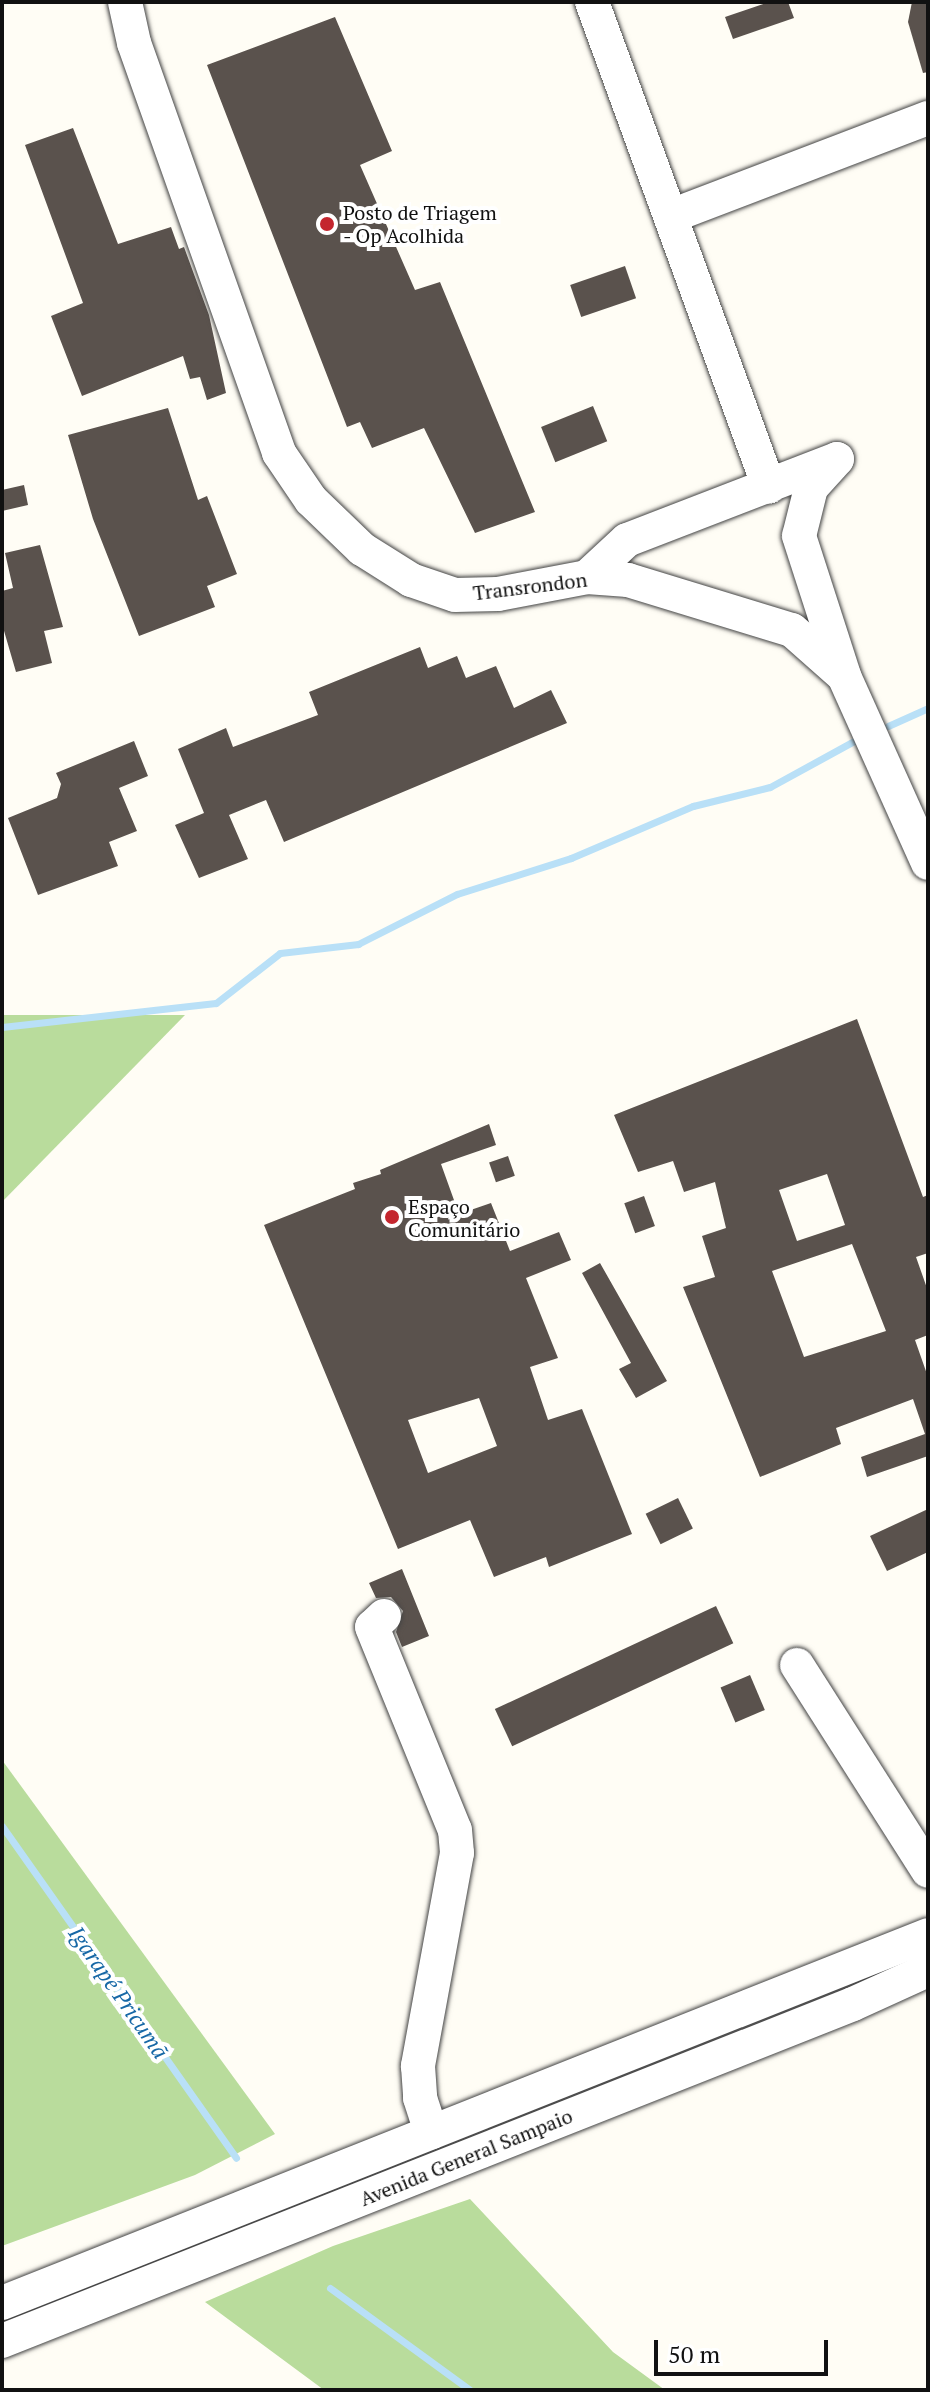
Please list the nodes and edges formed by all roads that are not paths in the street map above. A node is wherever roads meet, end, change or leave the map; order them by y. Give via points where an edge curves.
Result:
1 (125, 2) edge
2 (592, 2) edge
3 (928, 118) edge
4 (671, 216) junction
5 (769, 487) junction
6 (587, 577) junction
7 (844, 676) junction
8 (928, 863) edge
9 (384, 1616) dead end
10 (797, 1665) dead end
11 (928, 1871) edge
12 (928, 1935) edge
13 (840, 1970) junction
14 (928, 1970) edge
15 (853, 2004) junction
16 (431, 2132) junction
17 (331, 2172) junction
18 (345, 2205) junction
19 (2, 2303) edge
20 (2, 2341) edge

1 - 6 street, Transrondon via 134,43 279,453 311,500 362,549 411,580 455,595 498,594
2 - 4 street
3 - 4 street
4 - 5 street
5 - 6 street via 627,540
5 - 7 street via 837,459 811,488 799,536
6 - 7 street, Transrondon via 669,588 792,630
7 - 8 street, Transrondon
9 - 16 street via 372,1627 455,1830 457,1853 418,2066 420,2098
10 - 11 street
12 - 13 street, Avenida General Sampaio
13 - 15 street
13 - 16 street, Avenida General Sampaio
14 - 15 street, Avenida General Sampaio
15 - 18 street, Avenida General Sampaio
16 - 17 street, Avenida General Sampaio
17 - 18 street
17 - 19 street, Avenida General Sampaio
18 - 20 street, Avenida General Sampaio

